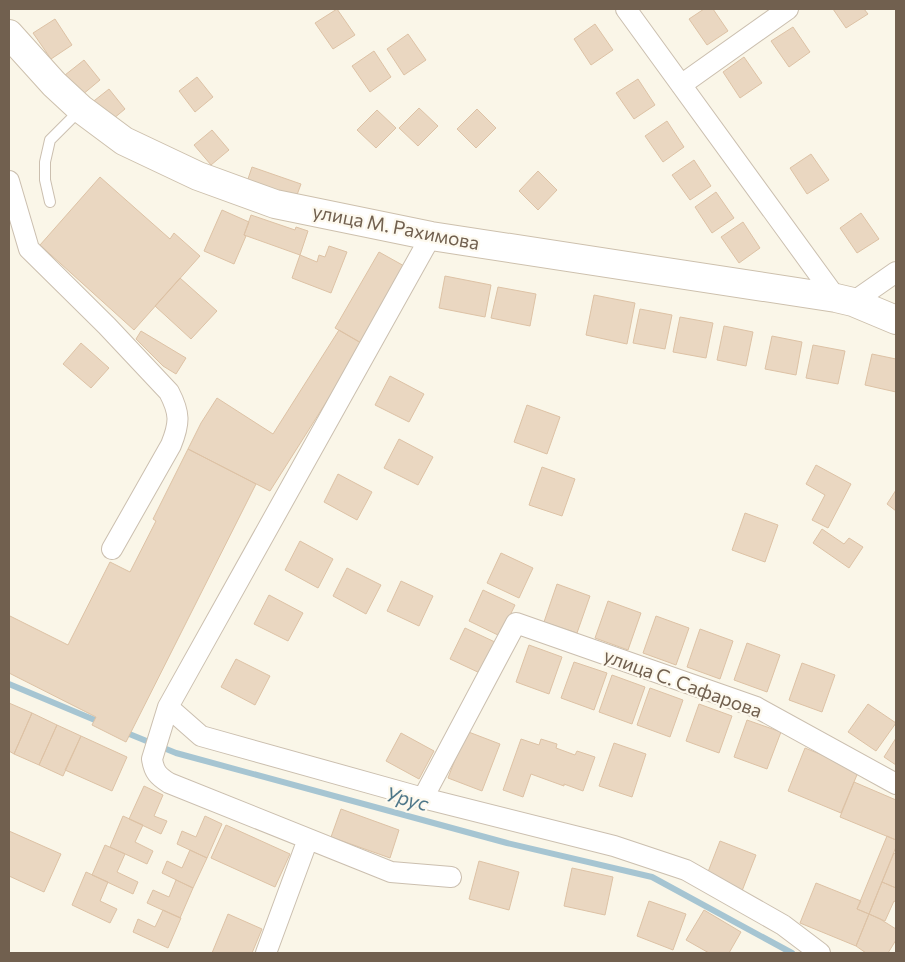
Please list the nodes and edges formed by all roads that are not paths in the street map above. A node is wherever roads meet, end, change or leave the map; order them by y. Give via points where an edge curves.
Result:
1 (626, 9) edge
2 (788, 9) edge
3 (9, 35) edge
4 (681, 85) junction
5 (81, 109) junction
6 (9, 181) edge
7 (50, 202) dead end
8 (12, 204) edge
9 (431, 236) junction
10 (896, 272) edge
11 (844, 300) junction
12 (896, 320) edge
13 (112, 548) dead end
14 (168, 707) junction
15 (896, 784) edge
16 (423, 798) junction
17 (308, 839) junction
18 (451, 877) dead end
19 (266, 953) edge
20 (820, 953) edge

1 - 4 street
2 - 4 street
3 - 5 street, улица М. Рахимова
4 - 11 street
5 - 7 lane via 50,140 45,162
5 - 9 street, улица М. Рахимова via 124,140 198,176 275,204
6 - 8 street
8 - 13 street via 29,249 107,326 169,392 176,405 177,432
9 - 11 street, улица М. Рахимова
9 - 14 street
10 - 11 street
11 - 12 street, улица М. Рахимова
14 - 16 street via 201,736
14 - 17 street via 152,759 156,773 169,783
15 - 16 street, улица С. Сафарова via 756,707 516,623
16 - 20 street via 614,846 686,870 783,925
17 - 18 street via 391,872
17 - 19 street

